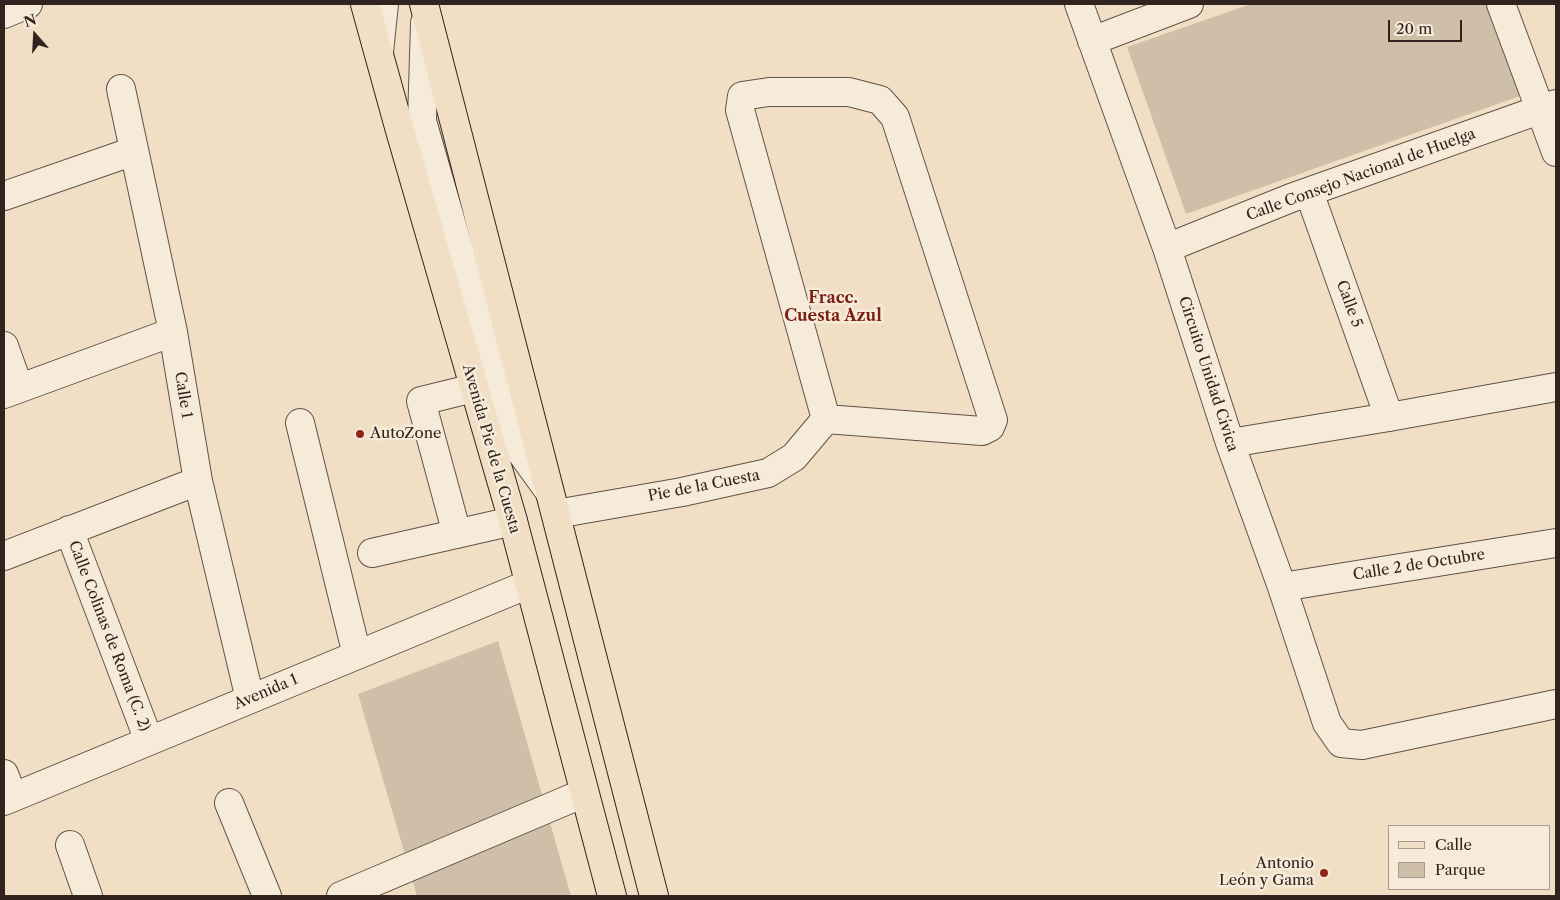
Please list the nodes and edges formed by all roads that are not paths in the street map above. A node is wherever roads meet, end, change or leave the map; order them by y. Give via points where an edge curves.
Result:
1 (28, 4) edge
2 (365, 4) edge
3 (384, 4) edge
4 (1079, 4) edge
5 (1189, 4) edge
6 (1501, 4) edge
7 (425, 7) edge
8 (4, 14) edge
9 (1092, 41) junction
10 (379, 55) junction
11 (121, 89) dead end
12 (1549, 107) edge
13 (134, 151) junction
14 (1556, 152) edge
15 (1309, 192) junction
16 (4, 196) edge
17 (1167, 248) junction
18 (173, 332) junction
19 (4, 346) edge
20 (474, 388) junction
21 (1556, 388) edge
22 (12, 391) edge
23 (1389, 417) junction
24 (826, 419) junction
25 (300, 423) dead end
26 (1230, 442) junction
27 (198, 481) junction
28 (553, 503) junction
29 (513, 522) junction
30 (69, 530) junction
31 (458, 534) junction
32 (1556, 543) edge
33 (372, 553) dead end
34 (4, 556) edge
35 (529, 584) junction
36 (1282, 587) junction
37 (357, 655) junction
38 (250, 699) junction
39 (1556, 704) edge
40 (149, 741) junction
41 (7, 791) edge
42 (584, 793) junction
43 (229, 803) dead end
44 (70, 845) dead end
45 (88, 896) edge
46 (267, 896) edge
47 (341, 896) edge
48 (612, 896) edge
49 (654, 896) edge

1 - 8 street
2 - 10 main road, Avenida Pie de la Cuesta
3 - 10 street
4 - 9 street, Circuito Unidad Cívica
5 - 9 street
6 - 12 street
7 - 28 main road
9 - 17 street, Circuito Unidad Cívica
10 - 20 main road, Avenida Pie de la Cuesta
11 - 13 street, Calle 1
12 - 14 street
12 - 15 street, Calle Consejo Nacional de Huelga
13 - 16 street
13 - 18 street, Calle 1
15 - 17 street, Calle Consejo Nacional de Huelga
15 - 23 street, Calle 5
17 - 26 street, Circuito Unidad Cívica
18 - 22 street
18 - 27 street, Calle 1
19 - 22 street
20 - 29 main road, Avenida Pie de la Cuesta
20 - 31 street via 421,401
21 - 23 street
23 - 26 street
24 - 24 street via 982,431 990,427 993,420 895,117 880,100 849,92 769,92 742,96 740,110
24 - 28 street, Pie de la Cuesta via 794,457 768,473 682,492
25 - 37 street
26 - 36 street, Circuito Unidad Cívica
27 - 30 street
27 - 38 street, Calle 1
28 - 49 main road
29 - 31 street
29 - 35 main road, Avenida Pie de la Cuesta
30 - 34 street
30 - 40 street, Calle Colinas de Roma (C. 2)
31 - 33 street
32 - 36 street, Calle 2 de Octubre
35 - 37 street, Avenida 1
35 - 42 main road, Avenida Pie de la Cuesta
36 - 39 street, Circuito Unidad Cívica via 1327,723 1341,743 1362,745
37 - 38 street, Avenida 1
38 - 40 street, Avenida 1
40 - 41 street, Avenida 1
42 - 47 street
42 - 48 main road, Avenida Pie de la Cuesta
43 - 46 street
44 - 45 street

